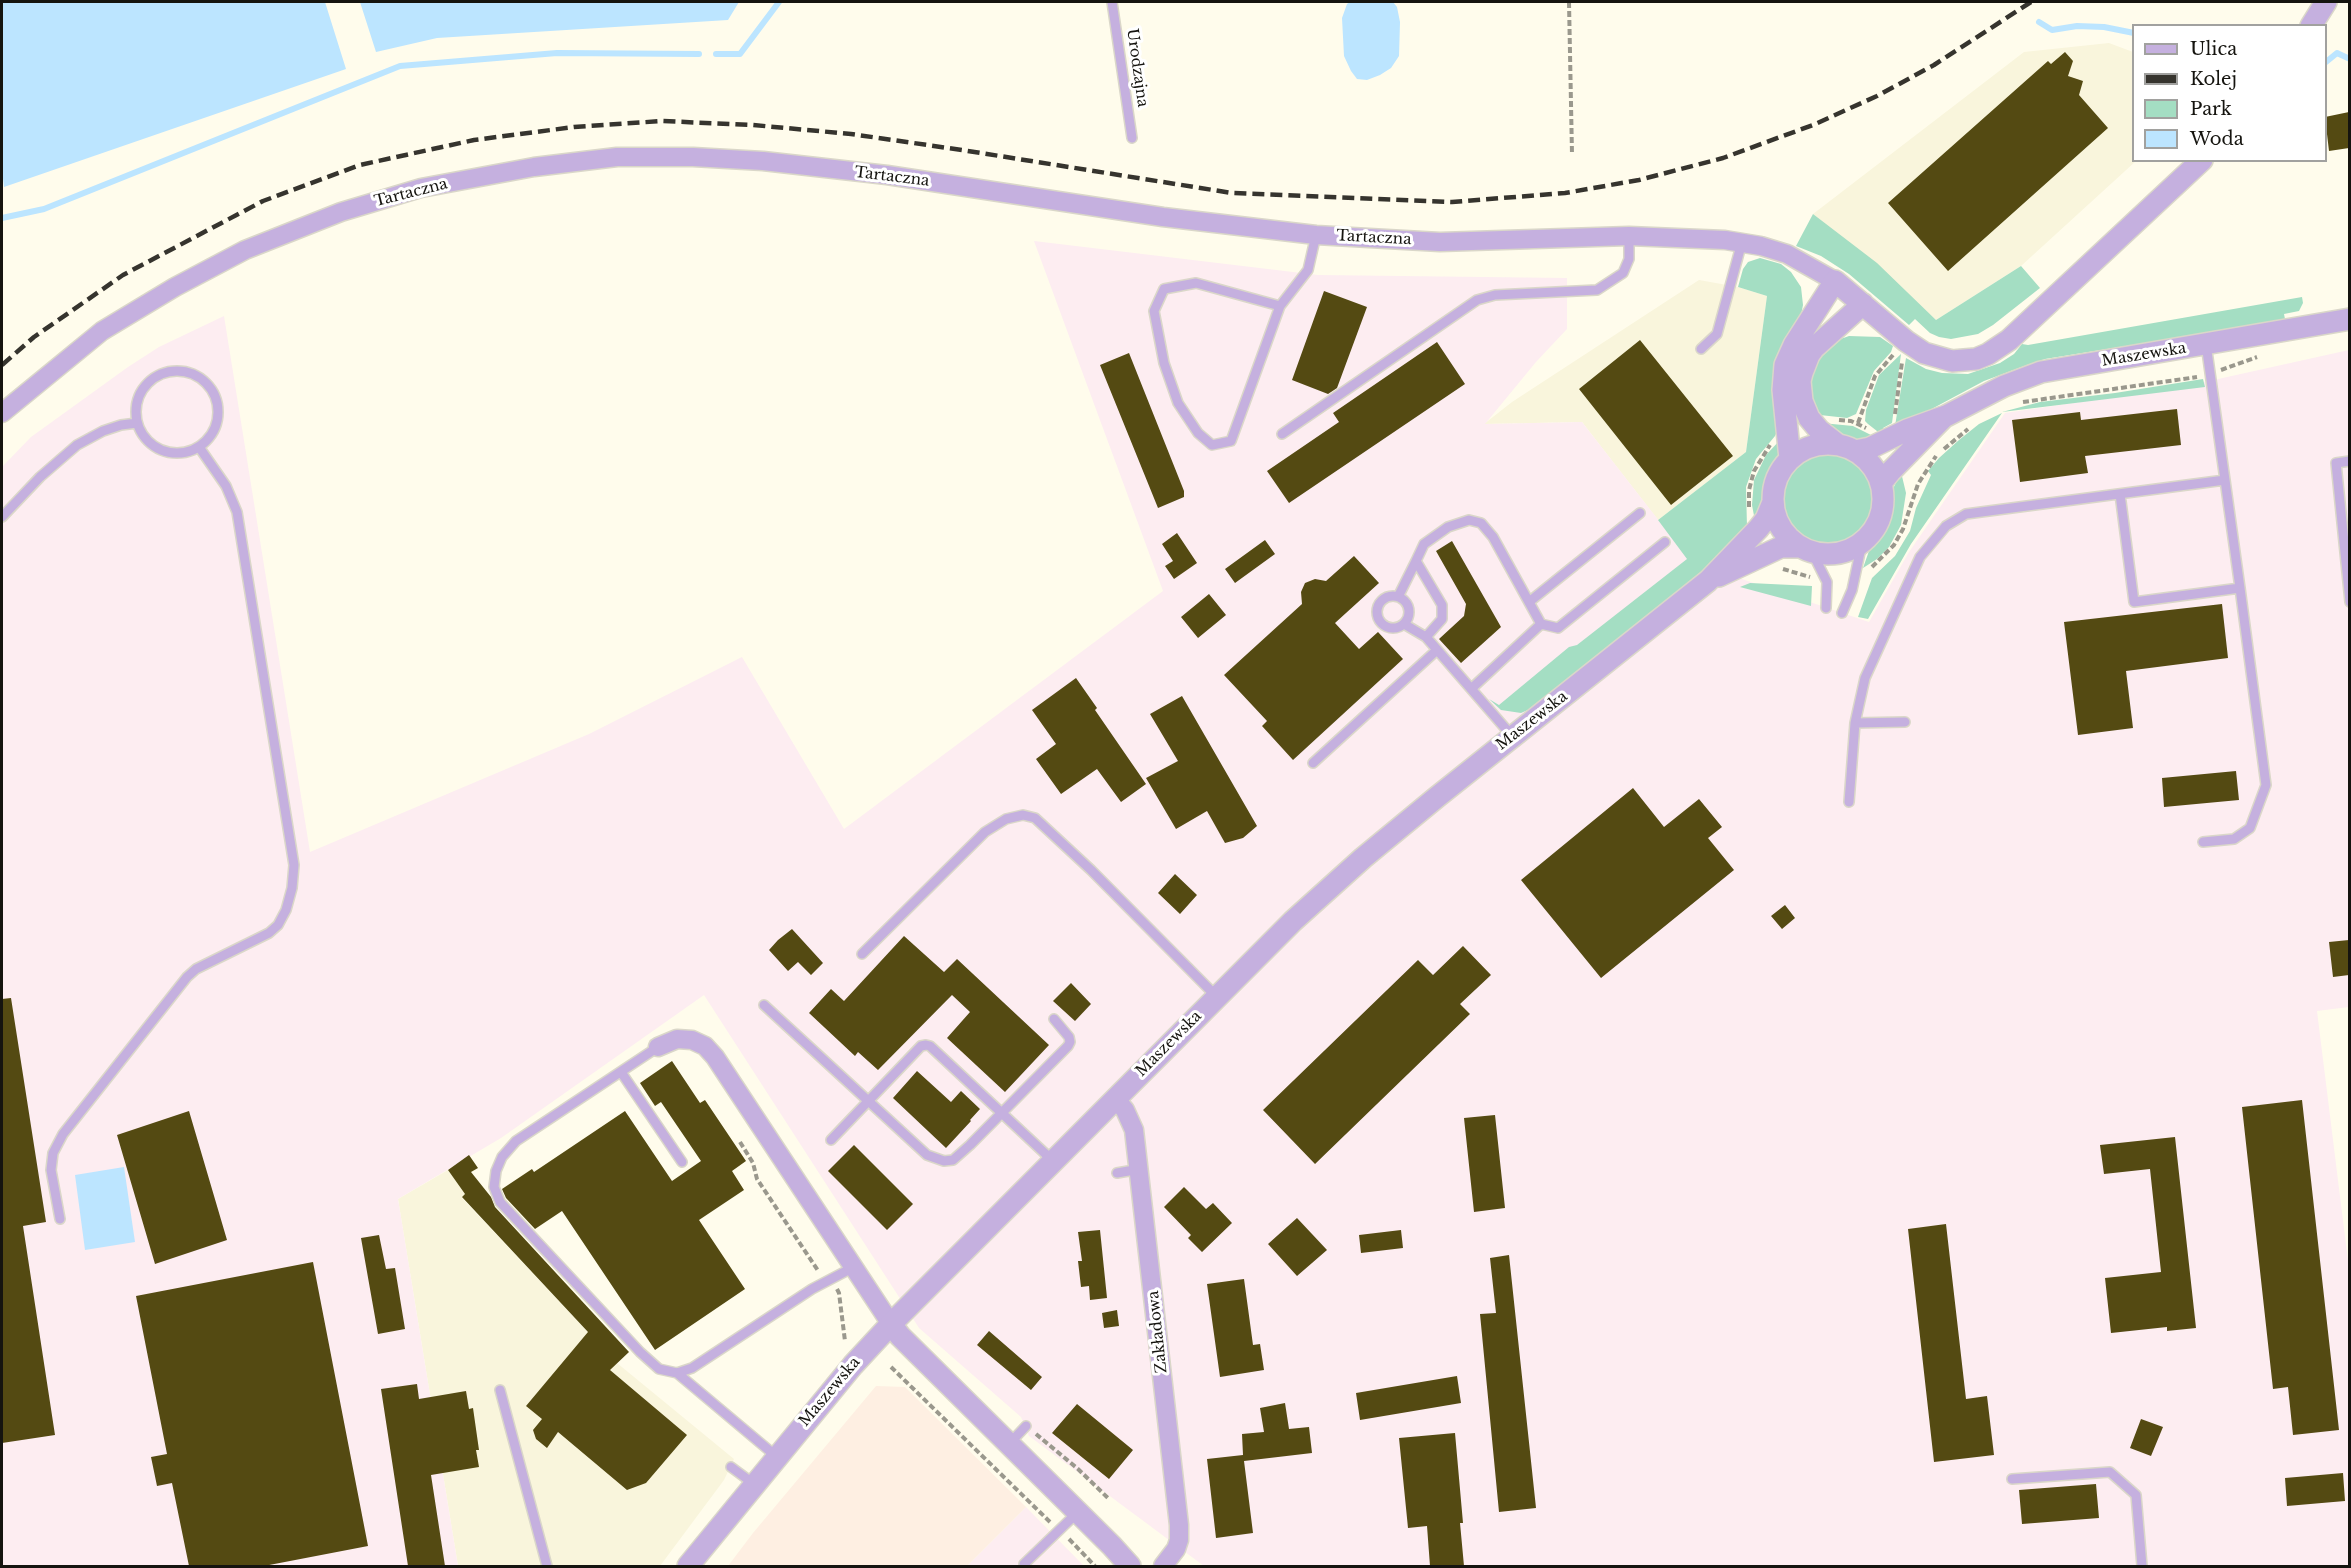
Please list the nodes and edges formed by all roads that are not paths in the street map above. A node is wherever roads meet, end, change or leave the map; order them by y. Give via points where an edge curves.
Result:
1 (1112, 2) edge
2 (2326, 2) edge
3 (2312, 24) edge
4 (1132, 138) dead end
5 (2200, 162) edge
6 (1316, 235) junction
7 (1629, 236) junction
8 (1742, 242) junction
9 (1834, 281) junction
10 (1863, 304) junction
11 (1280, 306) junction
12 (2349, 319) edge
13 (2206, 344) junction
14 (1701, 349) dead end
15 (2, 413) edge
16 (1946, 416) junction
17 (137, 423) junction
18 (1282, 434) dead end
19 (199, 447) junction
20 (1846, 448) junction
21 (1790, 459) junction
22 (2349, 461) edge
23 (2225, 480) junction
24 (1881, 483) junction
25 (2120, 494) junction
26 (1773, 502) junction
27 (1640, 513) dead end
28 (2, 517) edge
29 (1665, 542) dead end
30 (1862, 543) junction
31 (1806, 549) junction
32 (1416, 561) junction
33 (1708, 581) junction
34 (2240, 588) junction
35 (1398, 597) junction
36 (1529, 602) junction
37 (2349, 602) edge
38 (1826, 608) dead end
39 (1842, 613) dead end
40 (1404, 624) junction
41 (1541, 624) junction
42 (1426, 637) junction
43 (1437, 650) junction
44 (1470, 689) junction
45 (1905, 722) dead end
46 (1855, 723) junction
47 (1512, 736) junction
48 (1313, 763) dead end
49 (1849, 802) dead end
50 (2203, 842) dead end
51 (862, 954) dead end
52 (1217, 998) junction
53 (764, 1005) dead end
54 (1054, 1019) dead end
55 (658, 1047) joint
56 (621, 1072) junction
57 (1115, 1098) junction
58 (868, 1102) junction
59 (1002, 1113) junction
60 (831, 1140) dead end
61 (1052, 1160) junction
62 (682, 1162) dead end
63 (1140, 1169) junction
64 (1117, 1173) dead end
65 (60, 1219) dead end
66 (852, 1268) junction
67 (891, 1324) junction
68 (677, 1373) junction
69 (500, 1390) dead end
70 (1026, 1426) road end
71 (1009, 1444) junction
72 (777, 1456) junction
73 (731, 1467) dead end
74 (2012, 1479) dead end
75 (754, 1484) junction
76 (1078, 1512) junction
77 (546, 1566) edge
78 (688, 1566) edge
79 (1026, 1566) edge
80 (1130, 1566) edge
81 (1163, 1566) edge
82 (2142, 1566) edge

1 - 4 lane, Urodzajna
2 - 3 street
5 - 10 street, Tartaczna via 2017,332 1988,354 1963,361 1933,357 1906,341
6 - 7 street, Tartaczna via 1440,242
6 - 11 lane via 1308,270
6 - 15 street, Tartaczna via 763,161 617,157 534,167 421,188 341,213 245,250 102,331
7 - 8 street, Tartaczna
7 - 18 lane via 1629,259 1623,273 1597,290 1477,300
8 - 9 street, Tartaczna via 1787,254
8 - 14 lane via 1717,334
9 - 10 street, Tartaczna
9 - 21 street via 1785,365 1783,390
10 - 20 street via 1814,348 1800,381 1809,418 1819,430
11 - 11 lane via 1231,441 1212,444 1198,433 1178,403 1164,363 1154,311 1164,290 1196,283
12 - 13 street, Maszewska
13 - 16 street, Maszewska via 2041,372 1994,390
13 - 23 lane
16 - 20 street, Maszewska via 1870,448
16 - 24 street, Maszewska
17 - 19 lane via 142,435 162,450 175,453
17 - 19 lane via 138,397 154,377 179,370 192,373 212,389 218,408 216,427
17 - 28 lane via 103,431 77,445
19 - 65 lane via 226,486 237,512 294,865 292,888 279,925 187,977 63,1134 53,1153 51,1170
20 - 21 street via 1827,444 1807,448
20 - 24 street via 1869,461
21 - 26 street via 1777,479
22 - 37 lane via 2336,463
23 - 25 lane
23 - 34 lane
24 - 30 street via 1882,510
25 - 34 lane via 2134,602
25 - 46 lane via 1966,514 1946,526 1920,557 1865,678
26 - 31 street via 1778,523 1791,540
26 - 33 street, Maszewska via 1758,529
27 - 36 lane
29 - 41 lane via 1558,628
30 - 31 street via 1838,553
30 - 39 lane via 1852,590
31 - 33 street, Maszewska via 1781,547
31 - 38 lane via 1827,582
32 - 35 lane
32 - 36 lane via 1424,544 1448,528 1469,520 1481,523
32 - 42 lane via 1442,605 1442,619
33 - 47 street, Maszewska
34 - 50 lane via 2266,785 2250,828 2234,839
35 - 40 lane via 1409,612
35 - 40 lane via 1382,600 1377,615 1388,627
36 - 41 lane
40 - 42 lane
41 - 44 lane
42 - 43 lane
43 - 44 lane
43 - 48 lane
44 - 47 lane
45 - 46 lane
46 - 49 lane
47 - 52 street, Maszewska via 1337,881
51 - 52 lane via 985,832 1006,819 1023,815 1035,818 1091,870
52 - 57 street, Maszewska
53 - 58 lane
54 - 59 lane via 1070,1042
55 - 56 lane
55 - 66 street via 677,1039 705,1046
56 - 62 lane
56 - 68 lane via 516,1142 502,1157 494,1187 500,1202 640,1352 659,1370
57 - 61 street, Maszewska
57 - 63 street, Zakładowa via 1132,1122
58 - 59 lane via 927,1155 944,1161 953,1160
58 - 59 lane via 926,1045
58 - 60 lane
59 - 61 lane
61 - 67 street, Maszewska
63 - 64 lane
63 - 81 street, Zakładowa via 1178,1514 1179,1540
66 - 67 street
66 - 68 lane via 692,1368
67 - 71 street
67 - 72 street, Maszewska
68 - 72 lane
69 - 77 lane
70 - 71 lane
71 - 76 street
72 - 75 street, Maszewska
73 - 75 lane
74 - 82 lane via 2110,1472 2136,1495
75 - 78 street, Maszewska
76 - 79 lane
76 - 80 street

